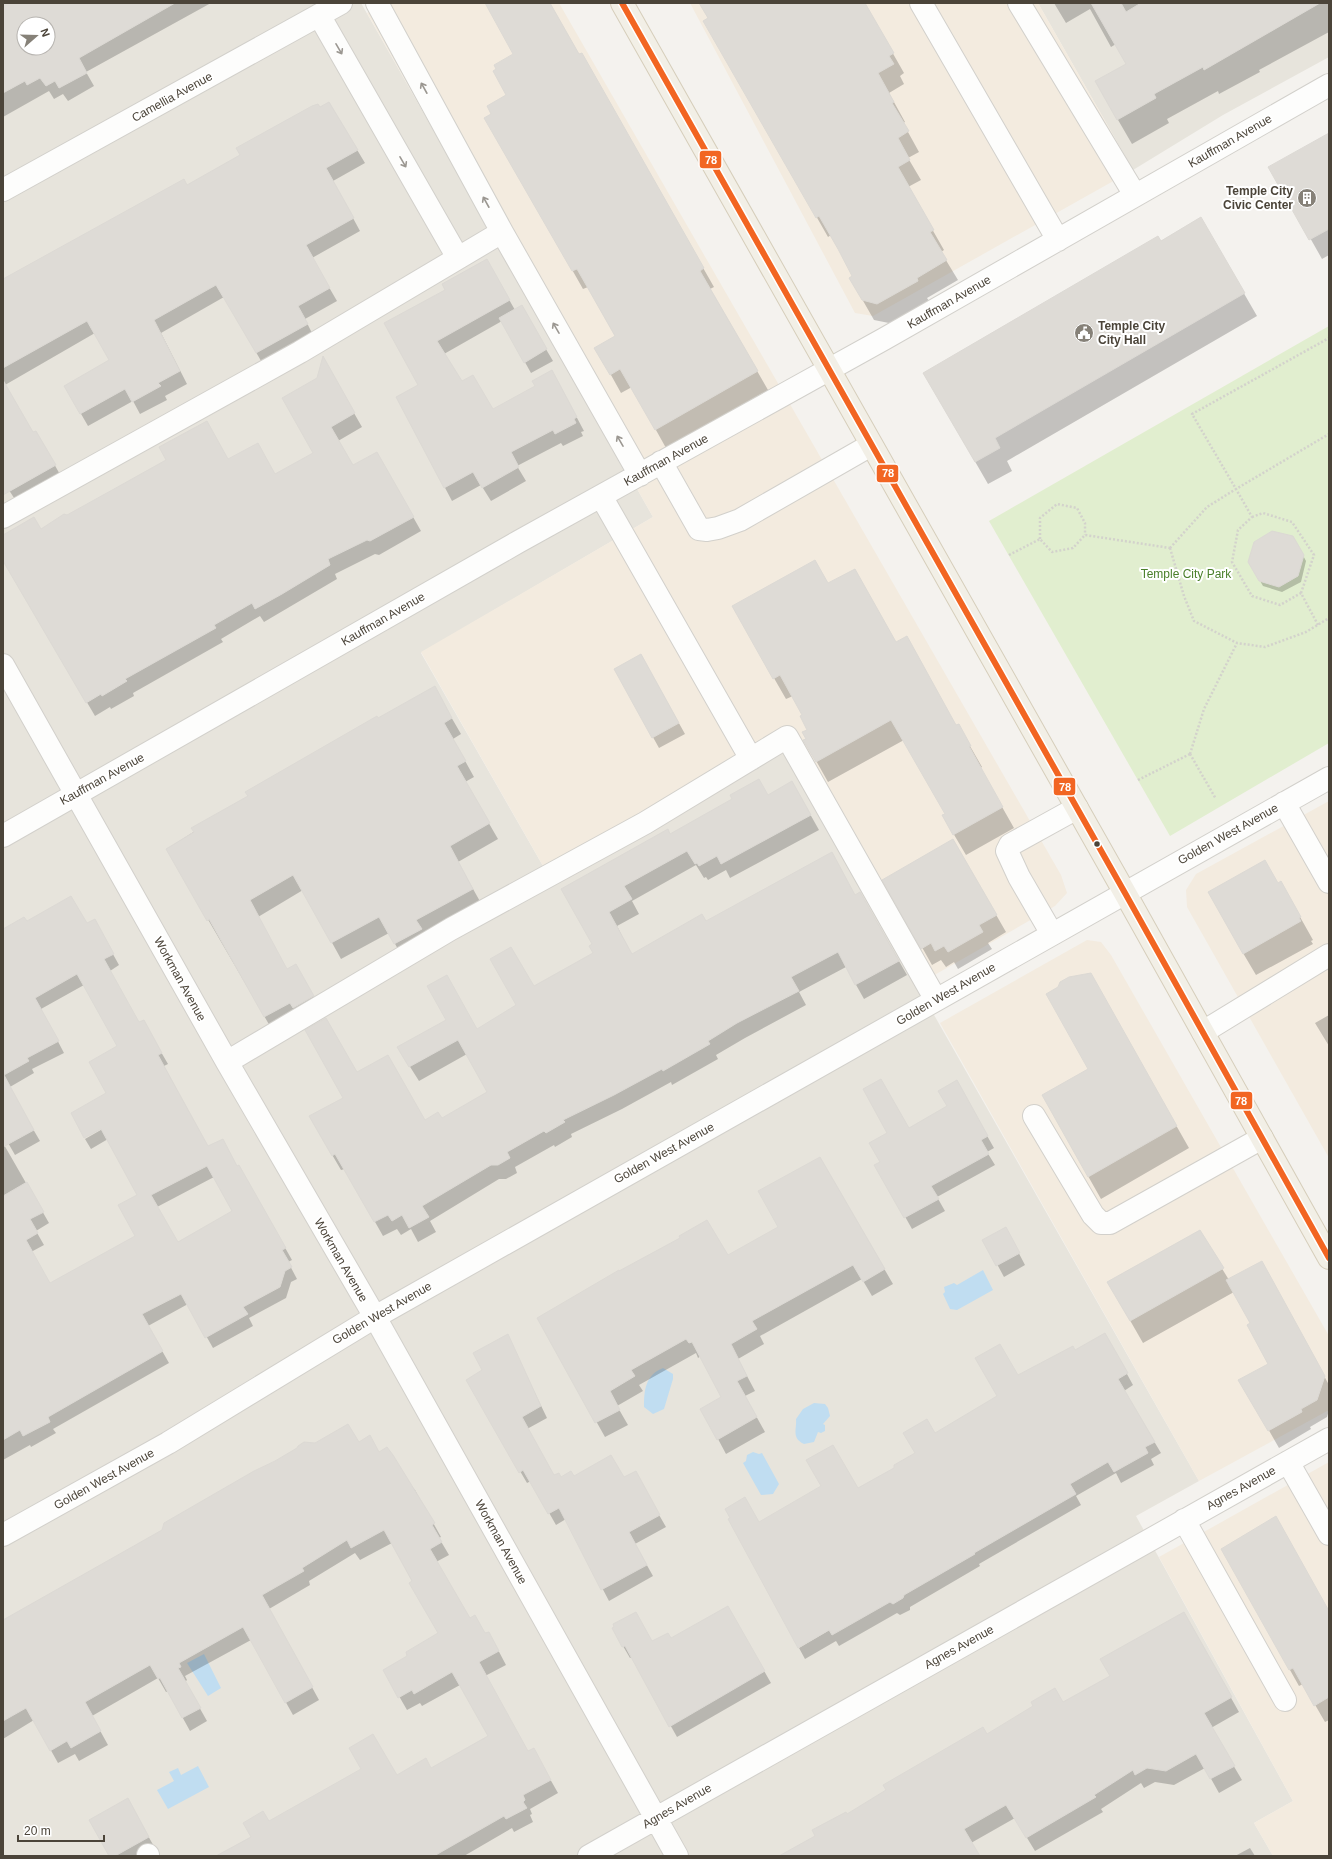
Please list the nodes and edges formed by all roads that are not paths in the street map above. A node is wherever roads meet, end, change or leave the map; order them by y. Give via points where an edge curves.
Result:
1 (341, 3) edge
2 (377, 3) edge
3 (622, 3) edge
4 (921, 3) edge
5 (1019, 3) edge
6 (319, 16) junction
7 (1329, 85) edge
8 (3, 190) edge
9 (1135, 196) junction
10 (502, 232) junction
11 (1058, 240) junction
12 (458, 258) junction
13 (828, 369) junction
14 (871, 445) junction
15 (661, 462) junction
16 (640, 475) junction
17 (601, 496) junction
18 (3, 517) edge
19 (3, 665) edge
20 (751, 759) junction
21 (1329, 778) edge
22 (77, 794) junction
23 (1284, 803) junction
24 (1077, 808) junction
25 (3, 836) edge
26 (1329, 882) edge
27 (1125, 893) junction
28 (1052, 934) junction
29 (1329, 955) edge
30 (936, 1000) junction
31 (1203, 1032) junction
32 (227, 1062) junction
33 (1034, 1116) dead end
34 (1262, 1138) junction
35 (1326, 1246) edge
36 (375, 1317) junction
37 (1329, 1439) edge
38 (1288, 1462) junction
39 (1184, 1520) junction
40 (1329, 1534) edge
41 (3, 1536) edge
42 (1285, 1700) dead end
43 (656, 1818) junction
44 (589, 1856) edge
45 (677, 1856) edge

1 - 6 street, Camellia Avenue
10 -> 2 street
3 - 13 main road
4 - 11 street
5 - 9 street
6 - 8 street, Camellia Avenue
6 -> 12 street
7 - 9 street, Kauffman Avenue
9 - 11 street, Kauffman Avenue
10 - 12 street
16 -> 10 street
11 - 13 street, Kauffman Avenue
12 - 18 street via 300,352
13 - 14 main road
13 - 15 street, Kauffman Avenue
14 - 15 street via 740,520 707,530 699,529
14 - 24 main road
15 - 16 street, Kauffman Avenue
16 - 17 street, Kauffman Avenue
17 - 20 street
17 - 22 street, Kauffman Avenue
19 - 22 street, Workman Avenue
20 - 30 street via 787,737
20 - 32 street via 645,823 451,929
21 - 23 street, Golden West Avenue
22 - 25 street, Kauffman Avenue
22 - 32 street, Workman Avenue
23 - 26 street
23 - 27 street, Golden West Avenue
24 - 27 main road
24 - 28 street via 1010,845 1006,851
27 - 28 street, Golden West Avenue
27 - 31 main road
28 - 30 street, Golden West Avenue
29 - 31 street
30 - 36 street, Golden West Avenue
31 - 34 main road
32 - 36 street, Workman Avenue
33 - 34 street via 1093,1215 1101,1223 1110,1223
34 - 35 main road
36 - 41 street, Golden West Avenue via 168,1443
36 - 43 street, Workman Avenue
37 - 38 street, Agnes Avenue
38 - 39 street, Agnes Avenue
38 - 40 street
39 - 42 street
39 - 43 street, Agnes Avenue
43 - 44 street, Agnes Avenue
43 - 45 street, Workman Avenue

